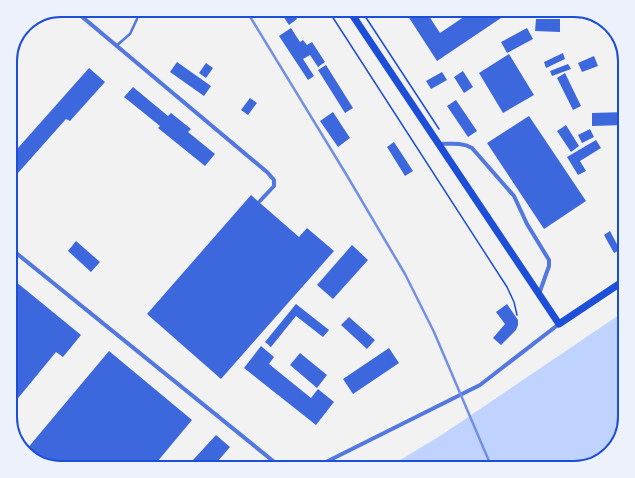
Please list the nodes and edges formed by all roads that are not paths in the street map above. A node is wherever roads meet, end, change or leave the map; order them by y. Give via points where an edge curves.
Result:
1 (82, 17) edge
2 (354, 17) edge
3 (138, 19) dead end
4 (116, 46) junction
5 (439, 144) junction
6 (260, 201) dead end
7 (17, 254) edge
8 (618, 285) edge
9 (539, 294) junction
10 (559, 324) junction
11 (273, 461) edge
12 (328, 461) edge

1 - 4 street
2 - 5 main road
3 - 4 lane via 130,34
4 - 6 street via 267,172 274,180 274,186
5 - 9 main road
5 - 9 street via 458,144 472,148 514,196 527,224 549,260
7 - 11 street
8 - 10 main road
9 - 10 main road
10 - 12 street via 480,385

